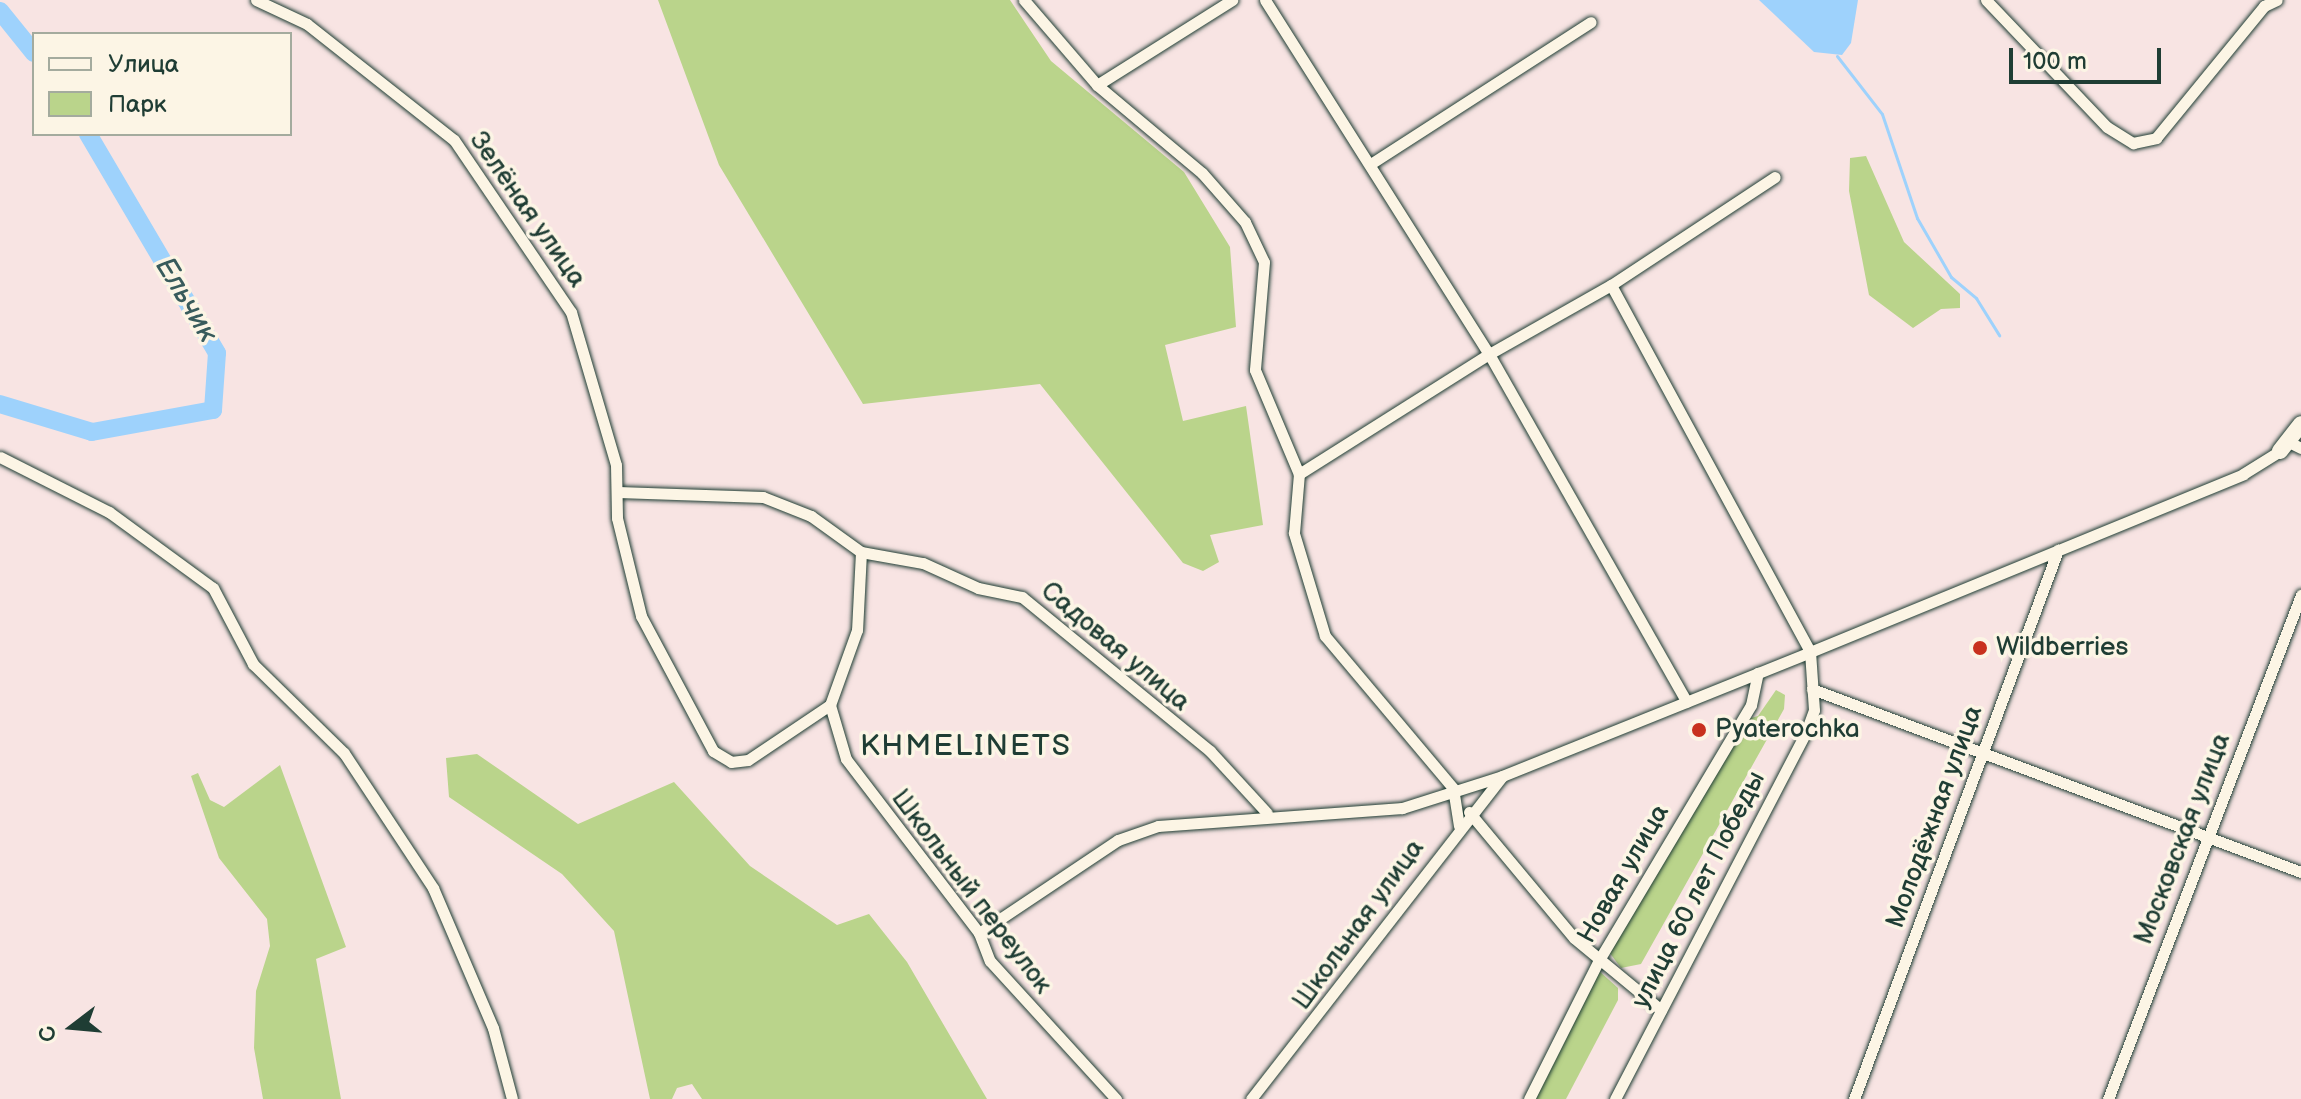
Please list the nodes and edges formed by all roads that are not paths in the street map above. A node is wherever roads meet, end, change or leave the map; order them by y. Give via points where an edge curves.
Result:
1 (256, 0) edge
2 (1024, 0) edge
3 (1232, 0) edge
4 (1265, 0) edge
5 (1986, 0) edge
6 (2277, 0) edge
7 (1591, 22) dead end
8 (1097, 85) junction
9 (1372, 163) junction
10 (1775, 177) dead end
11 (1611, 285) junction
12 (1489, 354) junction
13 (2301, 424) edge
14 (2290, 447) edge
15 (0, 457) edge
16 (1299, 474) junction
17 (618, 492) junction
18 (2058, 550) junction
19 (861, 552) junction
20 (2301, 595) edge
21 (1810, 652) junction
22 (1758, 673) junction
23 (1812, 689) junction
24 (1687, 702) junction
25 (830, 705) junction
26 (1983, 750) junction
27 (1502, 776) junction
28 (1453, 788) junction
29 (1469, 812) junction
30 (1267, 813) junction
31 (1459, 826) junction
32 (2207, 836) junction
33 (2301, 872) edge
34 (979, 933) junction
35 (1599, 960) junction
36 (1661, 1010) junction
37 (512, 1099) edge
38 (1116, 1099) edge
39 (1251, 1099) edge
40 (1529, 1099) edge
41 (1615, 1099) edge
42 (1854, 1099) edge
43 (2108, 1099) edge

1 - 17 street, Зелёная улица via 307,24 384,81 454,140 492,190 571,312 595,384
2 - 8 street
3 - 8 street
4 - 9 street
5 - 6 street via 2107,127 2133,143 2156,138 2264,6
7 - 9 street
8 - 16 street via 1202,173 1245,222 1264,262 1255,370
9 - 12 street
10 - 11 street
11 - 12 street
11 - 21 street
12 - 16 street
12 - 24 street
13 - 14 street
14 - 18 street via 2243,474
15 - 37 street via 109,512 213,588 253,664 344,753 433,888 493,1028
16 - 28 street via 1294,533 1325,636
17 - 19 street via 763,497 811,516
17 - 25 street, Зелёная улица via 641,616 713,751 731,762 748,760
18 - 21 street
18 - 26 street, Молодёжная улица
19 - 25 street via 857,630
19 - 30 street, Садовая улица via 923,563 1039,607 1210,751
20 - 32 street, Московская улица
21 - 22 street
21 - 23 street, улица 60 лет Победы
22 - 24 street
22 - 35 street, Новая улица via 1751,705
23 - 26 street
23 - 36 street, улица 60 лет Победы via 1806,732
24 - 27 street
25 - 34 street, Школьный переулок via 860,784
26 - 32 street
26 - 42 street, Молодёжная улица
27 - 28 street
27 - 29 street, Школьная улица
28 - 30 street via 1374,813
28 - 31 street
29 - 31 street, Школьная улица
29 - 35 street
30 - 34 street via 1192,819 1118,840
31 - 39 street, Школьная улица
32 - 33 street
32 - 43 street, Московская улица
34 - 38 street, Школьный переулок via 1021,998
35 - 36 street
35 - 40 street, Новая улица
36 - 41 street, улица 60 лет Победы

